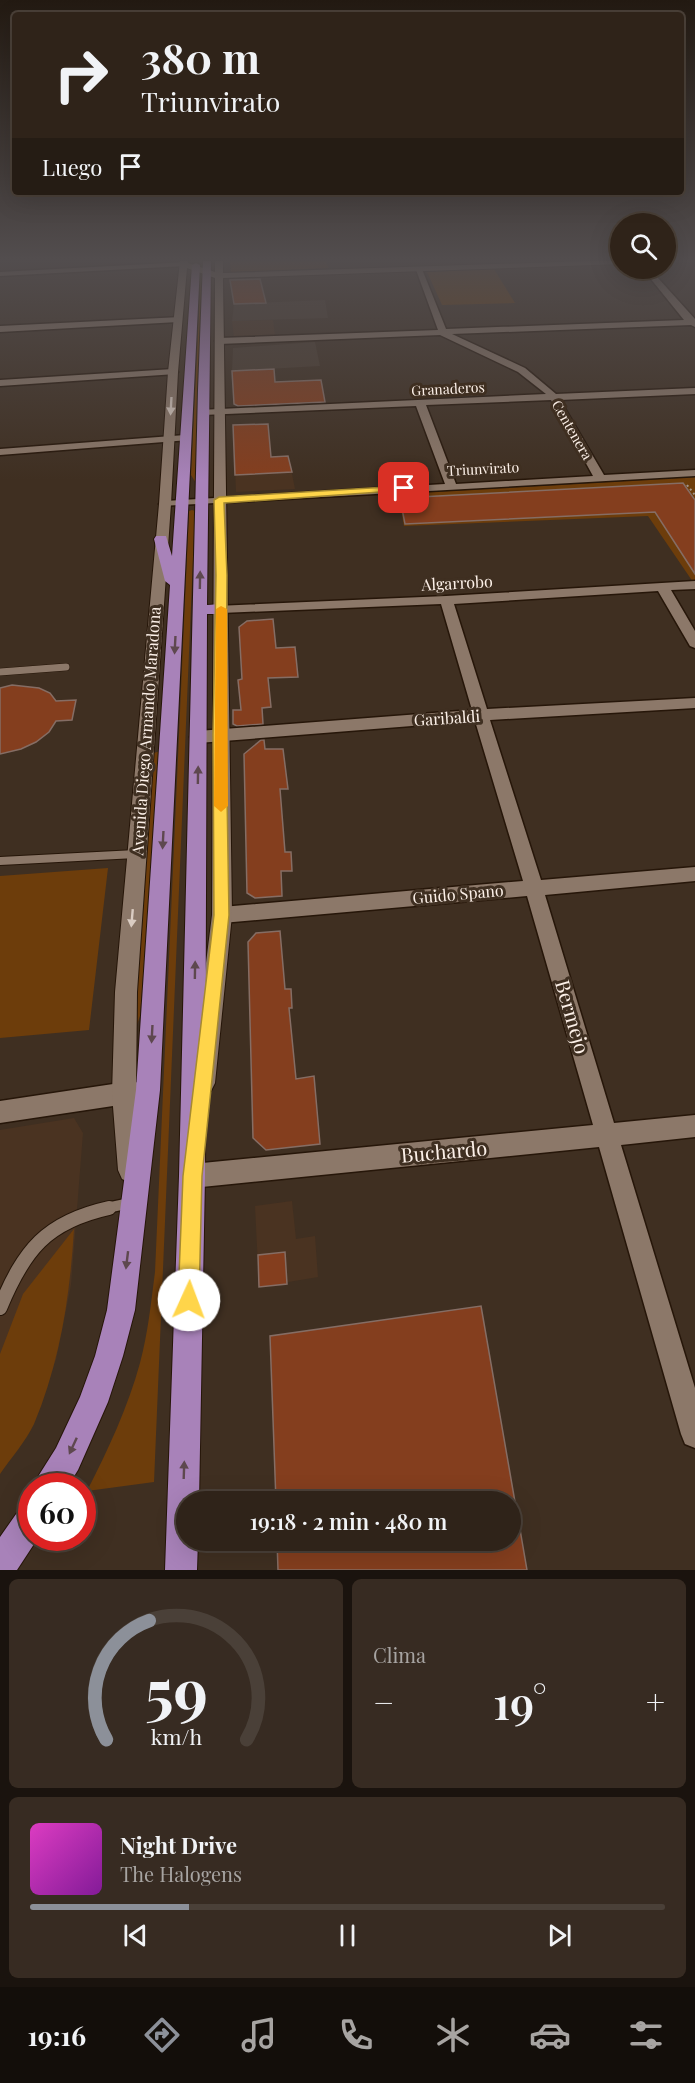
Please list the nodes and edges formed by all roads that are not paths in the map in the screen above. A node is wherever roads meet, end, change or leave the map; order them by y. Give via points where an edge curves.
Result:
1 (177, 334) edge
2 (191, 334) edge
3 (206, 334) edge
4 (219, 334) edge
5 (387, 334) edge
6 (447, 334) edge
7 (219, 341) junction
8 (206, 342) junction
9 (173, 372) junction
10 (1, 386) edge
11 (203, 390) junction
12 (695, 391) edge
13 (554, 398) junction
14 (420, 404) junction
15 (219, 412) junction
16 (202, 418) junction
17 (185, 431) junction
18 (170, 439) junction
19 (0, 452) edge
20 (695, 473) edge
21 (600, 478) junction
22 (451, 485) junction
23 (210, 501) junction
24 (173, 503) junction
25 (161, 539) junction
26 (695, 585) edge
27 (662, 586) junction
28 (446, 600) junction
29 (177, 603) junction
30 (221, 609) junction
31 (200, 610) junction
32 (695, 643) edge
33 (66, 667) dead end
34 (0, 672) edge
35 (695, 703) edge
36 (482, 715) junction
37 (219, 735) junction
38 (198, 737) junction
39 (137, 854) junction
40 (0, 861) edge
41 (695, 874) edge
42 (534, 888) junction
43 (222, 915) junction
44 (148, 1090) junction
45 (124, 1094) junction
46 (0, 1112) edge
47 (695, 1126) edge
48 (606, 1136) junction
49 (192, 1176) junction
50 (134, 1202) junction
51 (0, 1308) edge
52 (695, 1434) edge
53 (58, 1473) edge
54 (18, 1539) edge
55 (0, 1566) edge
56 (181, 1570) edge

1 - 9 street, Avenida Diego Armando Maradona
2 - 17 main road, Avenida Diego Armando Maradona
3 - 8 main road
4 - 7 street
5 - 7 street
6 - 13 street, Centenera via 532,378
7 - 8 main road
7 - 11 main road
7 - 15 street
8 - 11 main road
9 - 10 street
9 -> 18 street, Avenida Diego Armando Maradona
11 - 16 main road
12 - 13 street, Granaderos
13 - 14 street, Granaderos
13 - 21 street, Centenera
14 - 15 street, Granaderos
14 - 22 street
15 - 16 street, Granaderos
15 - 23 street
16 - 17 main road
16 - 23 main road
17 - 18 street
17 - 24 main road, Avenida Diego Armando Maradona
18 - 19 street
18 - 24 street, Avenida Diego Armando Maradona
20 - 21 street, Triunvirato
21 - 22 street, Triunvirato
22 - 23 street, Triunvirato
23 - 24 street, Triunvirato
23 - 30 street
31 -> 23 main road
24 - 25 street, Avenida Diego Armando Maradona
24 - 29 main road, Avenida Diego Armando Maradona
25 - 29 main road
25 - 39 street, Avenida Diego Armando Maradona
26 - 27 street, Algarrobo
27 - 28 street, Algarrobo
27 - 32 street
28 - 30 street, Algarrobo
28 - 36 street, Bermejo
29 -> 44 main road, Avenida Diego Armando Maradona
30 - 31 main road
30 - 37 street
31 - 38 main road
33 - 34 lane
35 - 36 street, Garibaldi
36 - 37 street, Garibaldi
36 - 42 street, Bermejo
37 - 38 street, Garibaldi
37 - 43 street
49 -> 38 main road
39 - 40 lane
39 -> 45 street, Avenida Diego Armando Maradona via 126,992
41 - 42 street, Guido Spano
42 - 43 street, Guido Spano
42 - 48 street, Bermejo
43 - 49 street
44 - 45 street
44 - 50 main road, Avenida Diego Armando Maradona
45 - 46 street
45 - 50 street, Avenida Diego Armando Maradona
47 - 48 street, Buchardo
48 - 49 street, Buchardo
48 - 52 street, Bermejo
56 -> 49 main road
50 - 51 lane via 68,1220 50,1231 14,1272
50 -> 53 main road, Avenida Diego Armando Maradona via 121,1310 109,1356 93,1402
54 - 55 main road

